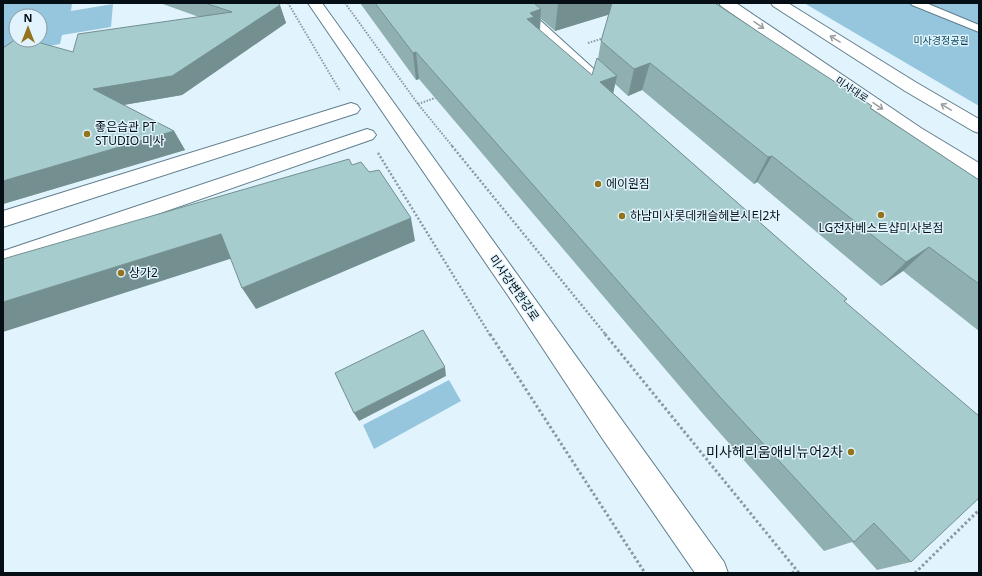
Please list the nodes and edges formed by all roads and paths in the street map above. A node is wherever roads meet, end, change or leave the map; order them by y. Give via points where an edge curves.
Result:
1 (288, 3) edge
2 (315, 3) edge
3 (344, 3) edge
4 (513, 3) edge
5 (726, 3) edge
6 (778, 3) edge
7 (916, 3) edge
8 (976, 3) edge
9 (979, 4) edge
10 (979, 29) edge
11 (601, 84) edge
12 (351, 110) joint
13 (979, 128) edge
14 (367, 135) joint
15 (979, 172) edge
16 (3, 219) edge
17 (3, 260) edge
18 (979, 510) edge
19 (796, 572) edge
20 (645, 573) edge
21 (713, 573) edge
22 (915, 573) edge

1 - 12 path
2 - 21 street, 미사강변한강로
3 - 19 path via 418,104
4 - 11 street
5 -> 15 street, 미사대로
13 -> 6 street
7 - 10 lane
8 - 9 path
12 - 16 street
14 - 17 street
14 - 20 path via 475,312
18 - 22 path

